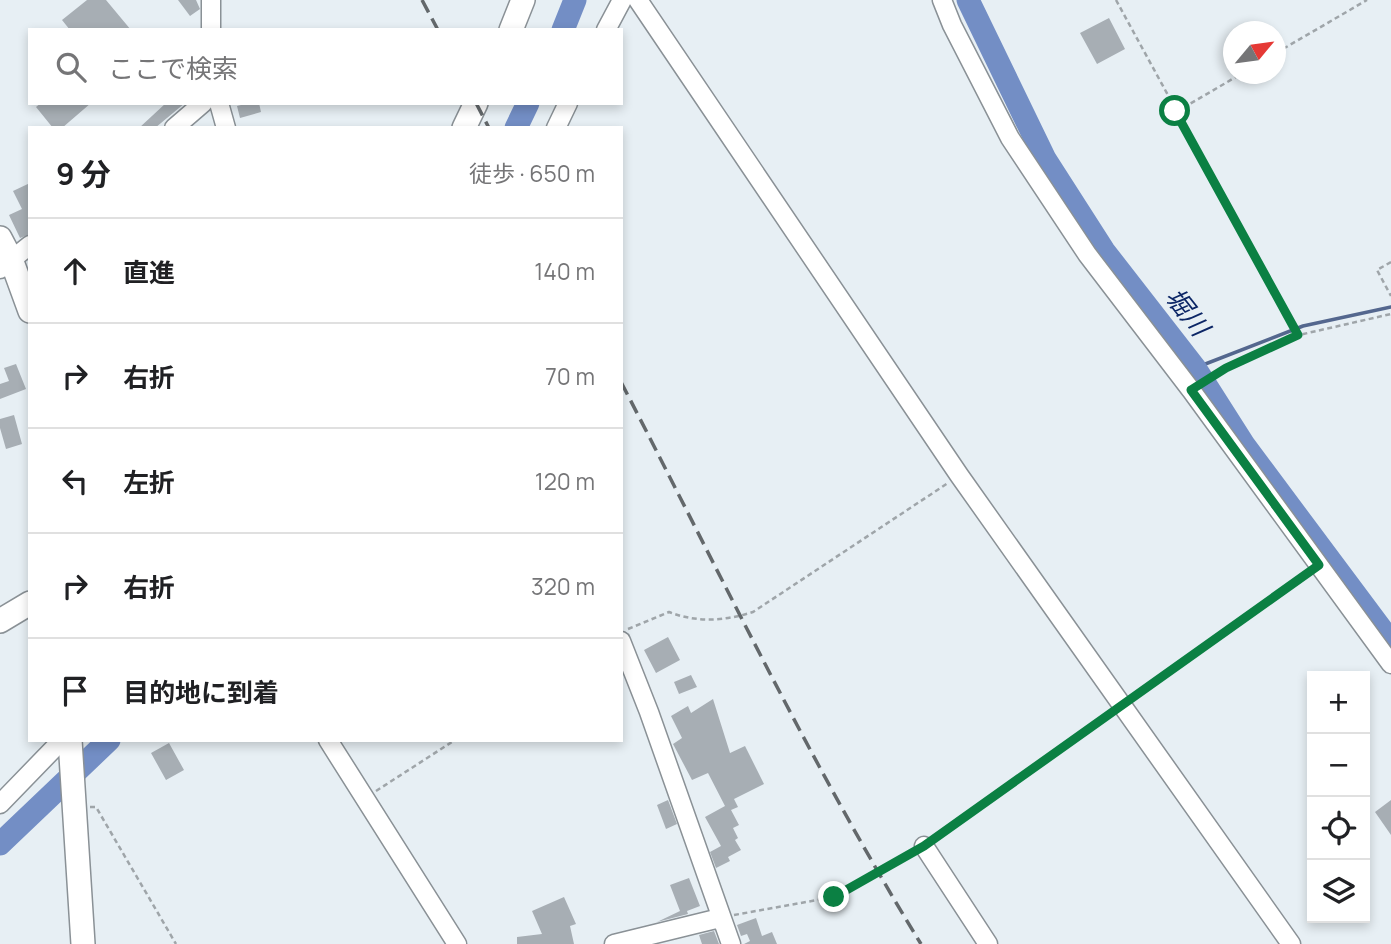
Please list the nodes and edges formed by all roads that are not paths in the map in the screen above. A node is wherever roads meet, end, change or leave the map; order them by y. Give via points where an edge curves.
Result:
1 (211, 0) edge
2 (523, 0) edge
3 (622, 0) edge
4 (638, 0) edge
5 (942, 0) edge
6 (211, 28) edge
7 (512, 28) edge
8 (607, 28) edge
9 (201, 105) edge
10 (220, 105) edge
11 (475, 105) edge
12 (567, 105) edge
13 (176, 126) edge
14 (225, 126) edge
15 (465, 126) edge
16 (557, 126) edge
17 (0, 238) edge
18 (28, 247) edge
19 (5, 264) edge
20 (28, 307) edge
21 (28, 604) edge
22 (0, 621) edge
23 (623, 646) edge
24 (1391, 664) edge
25 (60, 742) edge
26 (70, 742) edge
27 (329, 742) edge
28 (0, 804) edge
29 (924, 846) road end
30 (720, 918) junction
31 (83, 944) edge
32 (457, 944) edge
33 (614, 944) edge
34 (731, 944) edge
35 (988, 944) edge
36 (1291, 944) edge

1 - 6 street
2 - 7 main road
3 - 8 street
4 - 36 street via 959,475
5 - 24 street via 1010,138 1087,254 1193,389
9 - 13 street
10 - 14 street
11 - 15 main road
12 - 16 street
17 - 19 main road
18 - 19 street
19 - 20 main road
21 - 22 main road
23 - 30 street
25 - 28 street
26 - 31 main road
27 - 32 street
29 - 35 street
30 - 33 street
30 - 34 street

